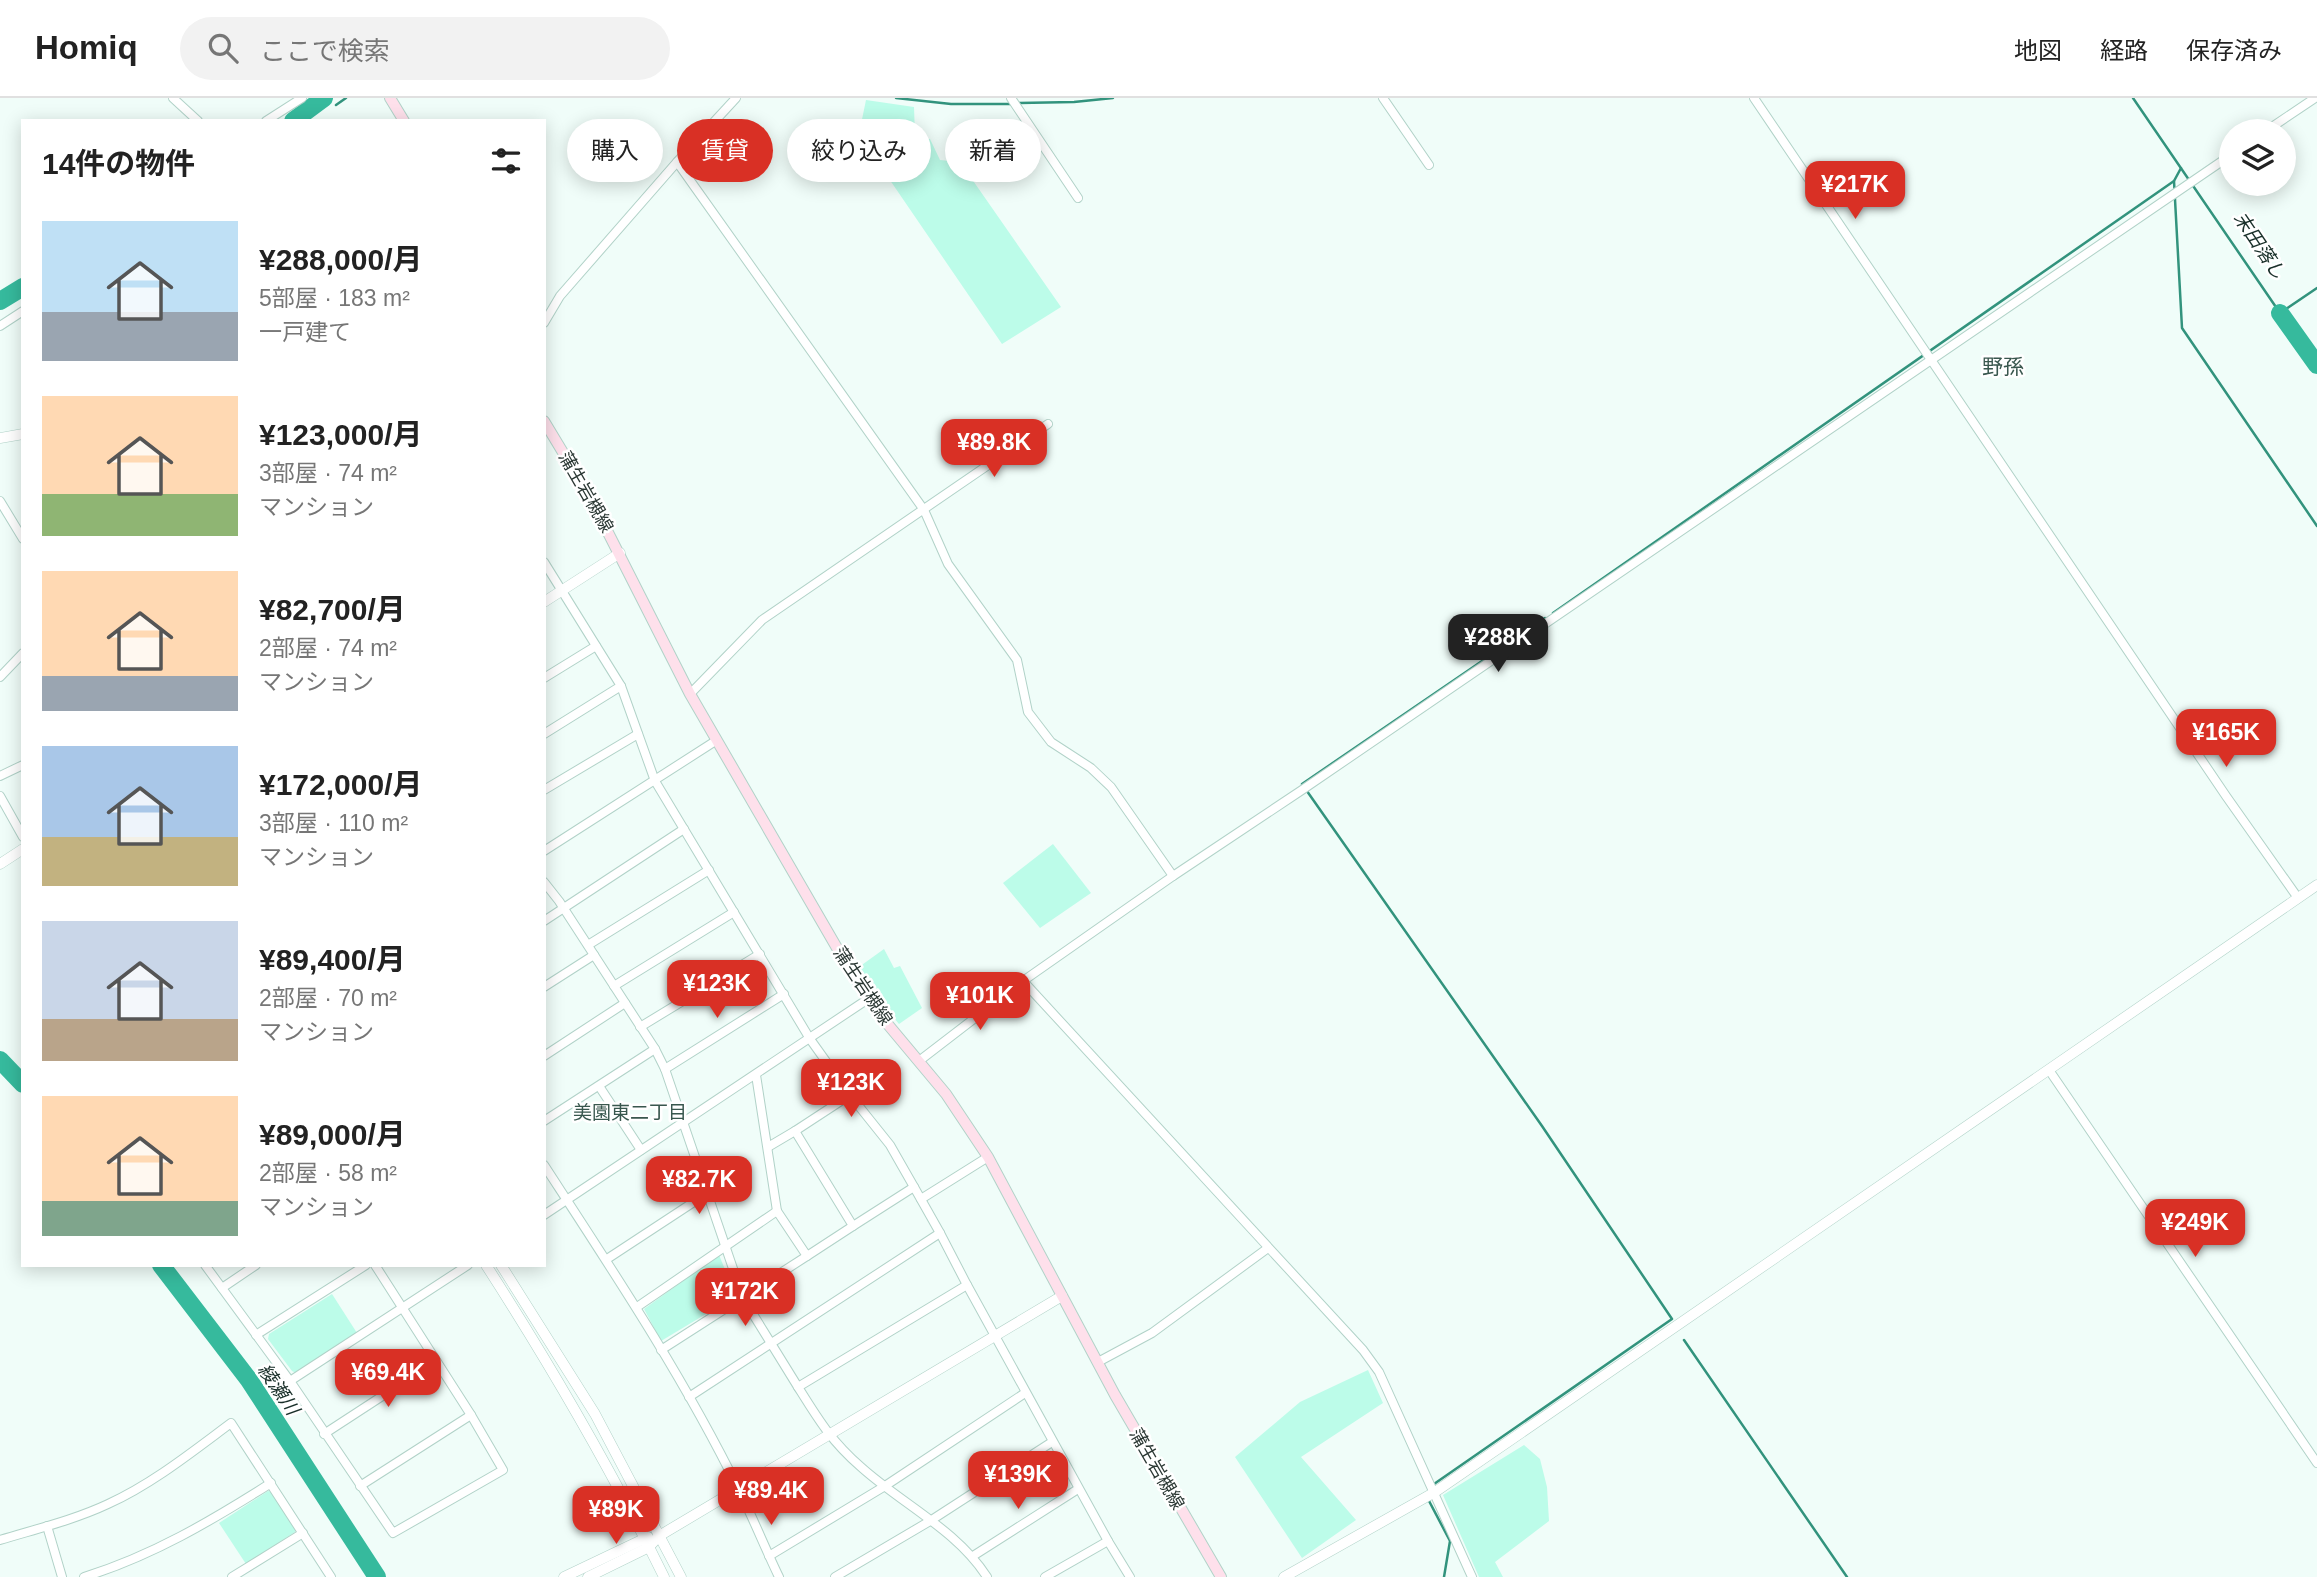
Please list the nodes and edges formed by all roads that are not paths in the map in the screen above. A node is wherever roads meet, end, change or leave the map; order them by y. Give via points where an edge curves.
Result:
1 (173, 98) edge
2 (302, 98) edge
3 (390, 98) edge
4 (736, 98) edge
5 (1012, 98) edge
6 (1383, 98) edge
7 (1754, 98) edge
8 (2315, 98) edge
9 (196, 119) edge
10 (269, 119) edge
11 (403, 119) edge
12 (717, 119) edge
13 (2284, 119) edge
14 (677, 162) edge
15 (2219, 163) edge
16 (1429, 165) dead end
17 (691, 182) edge
18 (1078, 198) dead end
19 (21, 312) edge
20 (546, 320) edge
21 (0, 326) edge
22 (1932, 360) junction
23 (546, 424) edge
24 (1048, 424) dead end
25 (21, 434) edge
26 (0, 438) edge
27 (0, 501) edge
28 (924, 510) junction
29 (21, 536) edge
30 (620, 554) junction
31 (546, 565) edge
32 (562, 590) junction
33 (546, 601) edge
34 (596, 646) junction
35 (21, 655) edge
36 (0, 677) edge
37 (546, 677) edge
38 (621, 686) junction
39 (690, 694) junction
40 (546, 733) edge
41 (638, 734) junction
42 (717, 740) junction
43 (21, 766) edge
44 (0, 776) edge
45 (655, 781) junction
46 (546, 789) edge
47 (0, 796) edge
48 (684, 829) junction
49 (21, 833) edge
50 (21, 850) edge
51 (546, 850) edge
52 (0, 863) edge
53 (709, 870) junction
54 (1173, 876) junction
55 (546, 885) edge
56 (2317, 885) edge
57 (2298, 898) junction
58 (564, 908) junction
59 (734, 912) junction
60 (546, 920) edge
61 (588, 945) junction
62 (760, 954) junction
63 (594, 955) junction
64 (1023, 981) junction
65 (546, 986) edge
66 (614, 986) junction
67 (784, 994) junction
68 (868, 999) junction
69 (625, 1003) junction
70 (640, 1027) junction
71 (810, 1038) junction
72 (654, 1049) junction
73 (546, 1055) edge
74 (919, 1061) junction
75 (665, 1069) junction
76 (2049, 1070) junction
77 (756, 1074) junction
78 (599, 1086) junction
79 (850, 1095) junction
80 (546, 1120) edge
81 (683, 1123) junction
82 (795, 1131) junction
83 (768, 1147) junction
84 (641, 1150) junction
85 (988, 1157) junction
86 (546, 1168) edge
87 (914, 1187) junction
88 (706, 1194) junction
89 (921, 1199) junction
90 (567, 1200) junction
91 (777, 1211) junction
92 (546, 1214) edge
93 (853, 1226) junction
94 (940, 1233) junction
95 (724, 1246) junction
96 (1268, 1248) junction
97 (807, 1256) junction
98 (607, 1259) junction
99 (206, 1267) edge
100 (253, 1267) edge
101 (363, 1267) edge
102 (376, 1267) edge
103 (465, 1267) edge
104 (487, 1267) edge
105 (502, 1267) edge
106 (967, 1285) junction
107 (222, 1289) junction
108 (1062, 1296) junction
109 (743, 1298) junction
110 (402, 1307) junction
111 (637, 1307) junction
112 (256, 1335) junction
113 (995, 1337) junction
114 (772, 1343) junction
115 (661, 1350) junction
116 (436, 1361) junction
117 (1098, 1362) junction
118 (290, 1381) junction
119 (798, 1387) junction
120 (1026, 1393) junction
121 (689, 1397) junction
122 (471, 1415) junction
123 (324, 1434) junction
124 (828, 1436) junction
125 (1052, 1442) junction
126 (2317, 1463) edge
127 (271, 1483) junction
128 (360, 1486) junction
129 (885, 1486) junction
130 (739, 1489) junction
131 (1078, 1489) junction
132 (1435, 1492) junction
133 (930, 1521) junction
134 (47, 1526) junction
135 (303, 1533) junction
136 (659, 1536) junction
137 (0, 1540) edge
138 (1108, 1541) junction
139 (647, 1542) junction
140 (769, 1556) junction
141 (974, 1556) junction
142 (62, 1577) edge
143 (84, 1577) edge
144 (232, 1577) edge
145 (331, 1577) edge
146 (564, 1577) edge
147 (588, 1577) edge
148 (664, 1577) edge
149 (681, 1577) edge
150 (779, 1577) edge
151 (835, 1577) edge
152 (987, 1577) edge
153 (1045, 1577) edge
154 (1130, 1577) edge
155 (1221, 1577) edge
156 (1284, 1577) edge
157 (1472, 1577) edge

1 - 9 street
2 - 10 street
3 - 11 main road
4 - 12 street
5 - 18 street
6 - 16 street
7 - 22 street
8 - 13 street
14 - 20 street via 560,296
15 - 22 street
17 - 28 street
19 - 21 street
22 - 54 street
22 - 57 street
23 - 30 main road, 蒲生岩槻線
24 - 28 street
25 - 26 street
27 - 29 street
28 - 39 street via 762,620
28 - 54 street via 948,564 1017,660 1028,712 1051,742 1111,787
30 - 32 street
30 - 39 main road, 蒲生岩槻線
31 - 32 street
32 - 33 street
32 - 34 street
34 - 37 street
34 - 38 street
35 - 36 street
38 - 40 street
38 - 41 street
39 - 42 main road, 蒲生岩槻線
41 - 45 street
41 - 46 street
42 - 45 street
42 - 68 main road, 蒲生岩槻線
43 - 44 street
45 - 48 street
45 - 51 street
47 - 49 street
48 - 53 street
48 - 58 street
50 - 52 street
53 - 59 street
53 - 61 street
54 - 64 street
55 - 58 street
56 - 57 street
57 - 76 street
58 - 60 street
58 - 61 street
59 - 62 street
59 - 66 street
61 - 63 street
62 - 67 street
62 - 70 street
63 - 65 street
63 - 66 street
64 - 74 street
64 - 96 street
66 - 69 street
67 - 71 street
67 - 75 street
68 - 71 street
68 - 74 main road, 蒲生岩槻線
69 - 70 street
69 - 73 street
70 - 72 street
71 - 77 street
71 - 79 street
72 - 75 street
72 - 78 street
74 - 85 main road, 蒲生岩槻線
75 - 81 street
76 - 126 street
76 - 132 street
77 - 81 street
77 - 83 street
78 - 80 street
78 - 84 street
79 - 82 street
79 - 87 street via 890,1144
81 - 84 street
81 - 88 street
82 - 83 street
82 - 93 street
83 - 91 street
84 - 90 street
85 - 89 street
85 - 108 main road, 蒲生岩槻線
86 - 90 street
87 - 89 street
87 - 93 street
88 - 95 street
88 - 98 street
89 - 94 street
90 - 92 street
90 - 98 street
91 - 95 street
91 - 97 street
93 - 97 street
94 - 106 street
94 - 114 street
95 - 109 street
95 - 111 street
96 - 117 street via 1152,1333
96 - 132 street via 1379,1372
97 - 109 street
98 - 111 street
99 - 107 street
100 - 107 street
101 - 112 street
102 - 110 street
103 - 110 street
104 - 139 street via 544,1355
105 - 136 street via 595,1414
106 - 113 street
106 - 119 street
107 - 112 street
108 - 113 street
108 - 117 main road, 蒲生岩槻線
109 - 114 street
109 - 115 street
110 - 116 street
110 - 118 street
111 - 115 street
112 - 118 street
113 - 120 street
113 - 124 street
114 - 119 street
114 - 121 street
115 - 121 street
116 - 122 street
116 - 123 street
117 - 155 main road, 蒲生岩槻線
118 - 123 street
119 - 124 street
120 - 125 street
120 - 129 street
121 - 130 street
122 - 128 street
122 - 128 street via 503,1470 393,1533
123 - 128 street
124 - 129 street
124 - 130 street
125 - 131 street
125 - 133 street
127 - 134 street via 231,1423 111,1503
127 - 135 street
127 - 143 street via 186,1535 123,1565
129 - 133 street
129 - 140 street
130 - 136 street
130 - 140 street
131 - 138 street
131 - 141 street
132 - 156 street
132 - 157 street
133 - 141 street
133 - 151 street
134 - 137 street
134 - 142 street
135 - 144 street
135 - 145 street
136 - 139 street
136 - 149 street
138 - 153 street
138 - 154 street
139 - 146 street
139 - 147 street
139 - 148 street
140 - 150 street
141 - 152 street

